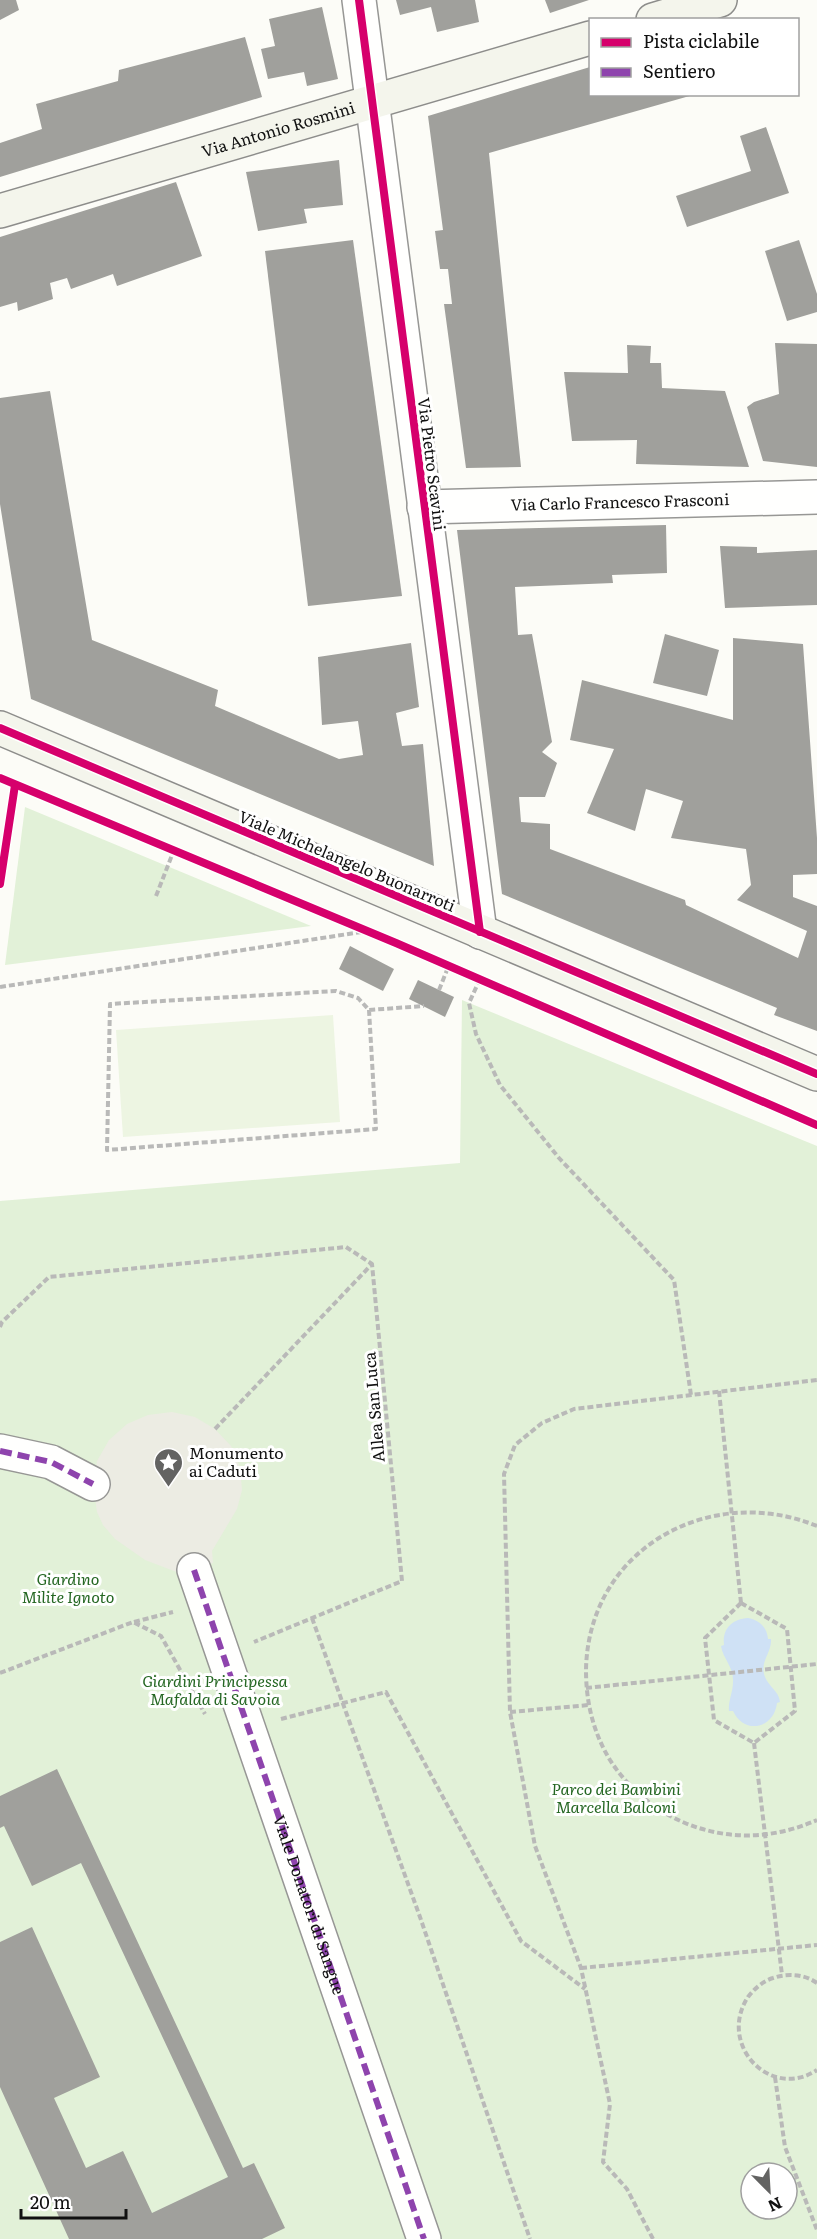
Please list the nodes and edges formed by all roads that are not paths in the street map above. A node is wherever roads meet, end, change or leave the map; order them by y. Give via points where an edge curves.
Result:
1 (359, 0) edge
2 (720, 0) edge
3 (660, 18) edge
4 (589, 39) edge
5 (372, 102) junction
6 (0, 211) edge
7 (817, 497) edge
8 (424, 507) junction
9 (1, 722) edge
10 (480, 932) junction
11 (817, 1074) edge
12 (0, 1451) edge
13 (93, 1484) dead end
14 (194, 1570) dead end
15 (424, 2239) edge

1 - 5 street, Via Pietro Scavini
2 - 3 street
4 - 5 street, Via Antonio Rosmini
5 - 6 street, Via Antonio Rosmini
5 - 8 street, Via Pietro Scavini
7 - 8 street, Via Carlo Francesco Frasconi
8 - 10 street, Via Pietro Scavini
9 - 10 street, Viale Michelangelo Buonarroti
10 - 11 street, Viale Michelangelo Buonarroti
12 - 13 street via 51,1462
14 - 15 street, Viale Donatori di Sangue

